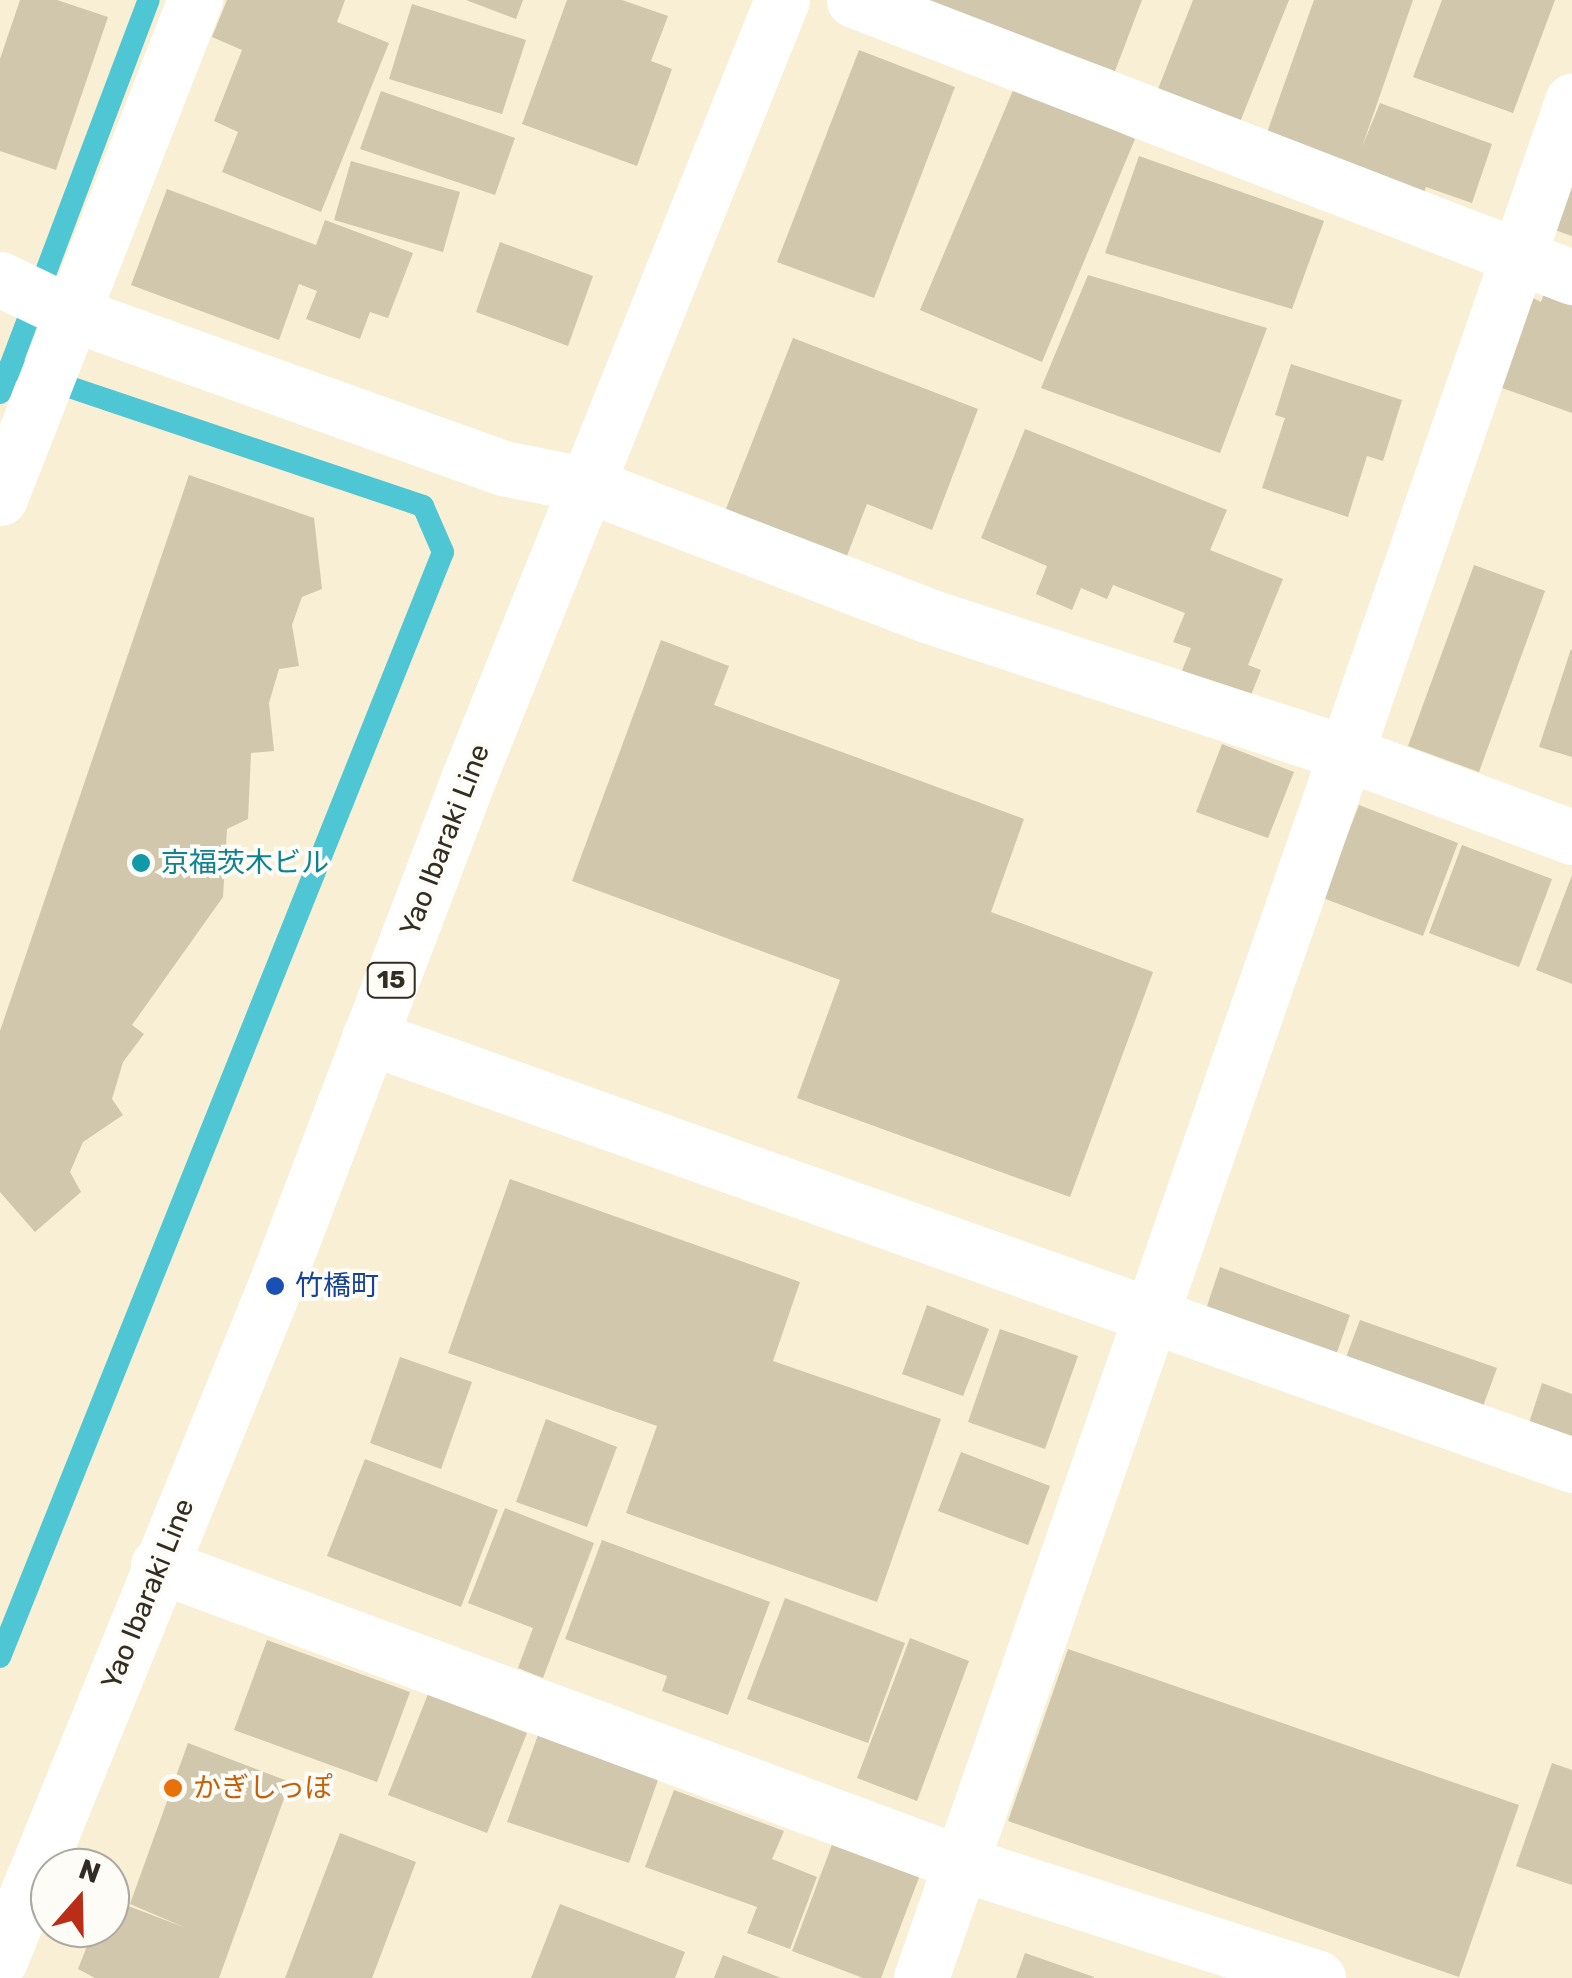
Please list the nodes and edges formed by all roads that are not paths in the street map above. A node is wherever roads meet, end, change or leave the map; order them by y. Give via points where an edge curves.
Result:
1 (195, 0) edge
2 (782, 0) edge
3 (854, 0) edge
4 (1572, 101) edge
5 (1519, 257) junction
6 (1572, 277) edge
7 (43, 307) edge
8 (588, 485) junction
9 (0, 498) edge
10 (1346, 753) junction
11 (1572, 837) edge
12 (370, 1038) junction
13 (1152, 1320) junction
14 (1572, 1466) edge
15 (158, 1566) junction
16 (963, 1864) junction
17 (0, 1960) edge
18 (921, 1978) edge
19 (1318, 1978) edge

1 - 7 street
2 - 8 street, Yao Ibaraki Line / 15
3 - 5 street
4 - 5 street
5 - 6 street
5 - 10 street
7 - 8 street via 504,468
7 - 9 street via 40,398
8 - 10 street via 929,616
8 - 12 street, Yao Ibaraki Line / 15
10 - 11 street
10 - 13 street
12 - 13 street
12 - 15 street, Yao Ibaraki Line / 15
13 - 14 street
13 - 16 street
15 - 16 street
15 - 17 street, Yao Ibaraki Line / 15
16 - 18 street
16 - 19 street

